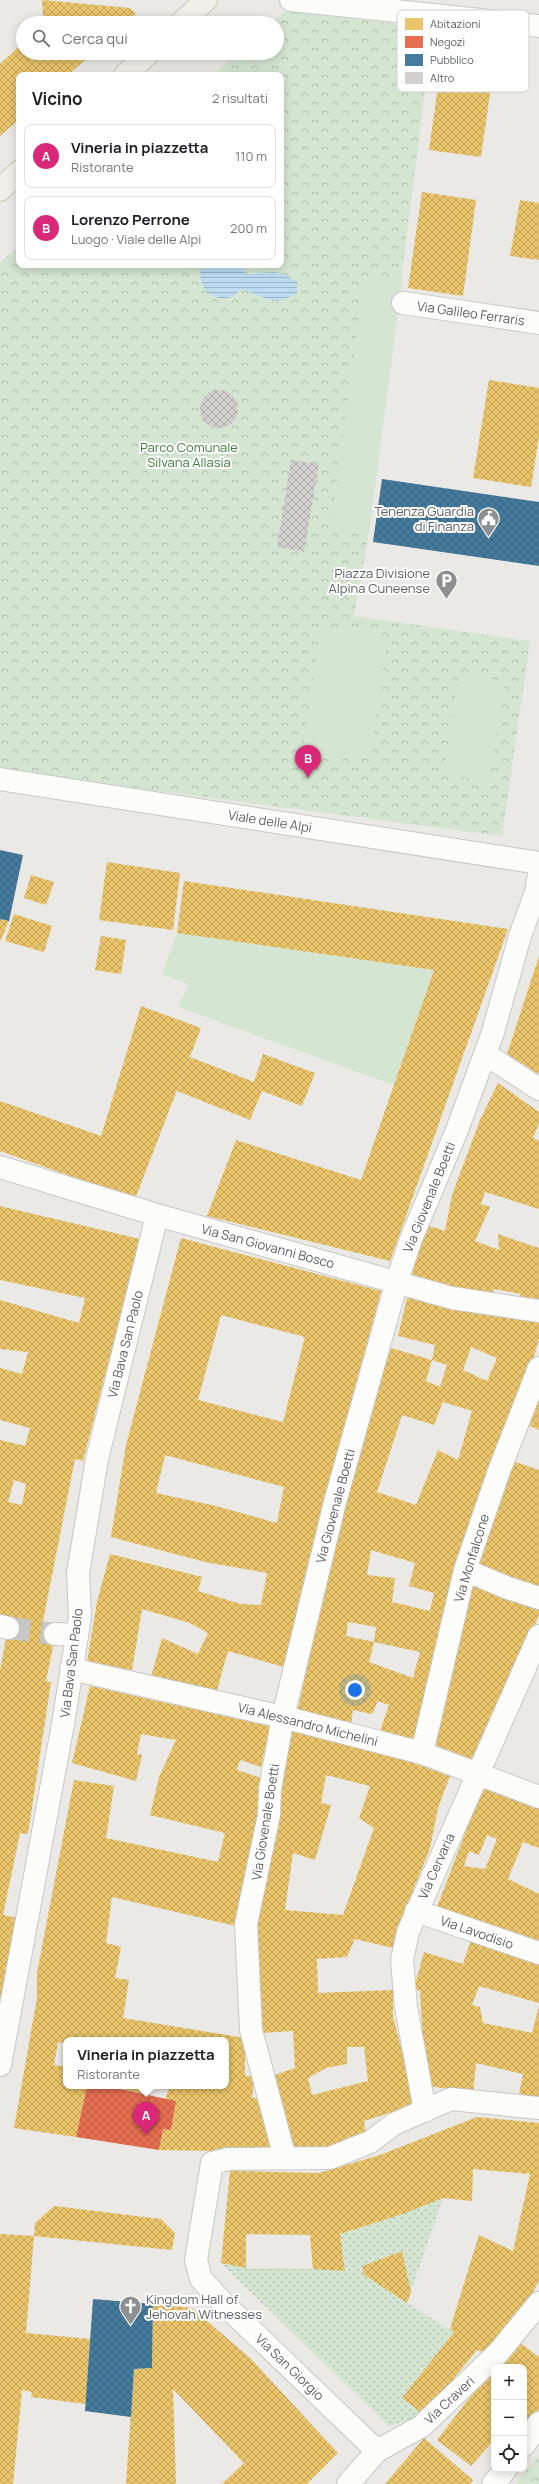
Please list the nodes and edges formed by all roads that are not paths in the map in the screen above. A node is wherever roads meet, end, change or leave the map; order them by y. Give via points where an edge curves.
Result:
1 (206, 0) edge
2 (291, 0) edge
3 (397, 11) edge
4 (189, 16) edge
5 (529, 25) edge
6 (539, 26) edge
7 (141, 60) edge
8 (128, 72) edge
9 (16, 175) edge
10 (0, 190) edge
11 (403, 303) dead end
12 (539, 323) edge
13 (0, 779) edge
14 (539, 863) edge
15 (539, 874) edge
16 (485, 1054) junction
17 (539, 1089) edge
18 (0, 1167) edge
19 (157, 1215) junction
20 (397, 1281) junction
21 (539, 1311) edge
22 (539, 1368) edge
23 (465, 1570) junction
24 (539, 1598) edge
25 (55, 1634) tunnel mouth
26 (77, 1635) junction
27 (539, 1636) edge
28 (71, 1669) junction
29 (283, 1717) junction
30 (422, 1752) junction
31 (476, 1773) junction
32 (539, 1797) edge
33 (416, 1911) junction
34 (539, 1953) edge
35 (0, 2065) edge
36 (539, 2108) edge
37 (425, 2111) junction
38 (285, 2158) junction
39 (535, 2317) edge
40 (539, 2423) edge
41 (527, 2440) edge
42 (377, 2451) junction
43 (503, 2472) edge
44 (348, 2484) edge
45 (493, 2484) edge

1 - 4 main road
2 - 3 street
5 - 6 street
7 - 8 main road
9 - 10 main road
11 - 12 street, Via Galileo Ferraris
13 - 14 street, Viale delle Alpi
15 - 16 street, Via Giovenale Boetti via 536,892 520,936
16 - 17 street
16 - 20 street, Via Giovenale Boetti via 457,1130 411,1239
18 - 19 street, Via San Giovanni Bosco
19 - 20 street, Via San Giovanni Bosco
19 - 26 street, Via Bava San Paolo via 97,1459 78,1573 80,1617
20 - 21 street, Via San Giovanni Bosco via 452,1298
20 - 29 street, Via Giovenale Boetti via 335,1502
22 - 23 street, Via Monfalcone via 499,1471
23 - 24 street
23 - 30 street, Via Monfalcone
25 - 26 street
26 - 28 street, Via Bava San Paolo
27 - 31 street, Via Cervaria
28 - 29 street, Via Alessandro Michelini
28 - 35 street, Via Bava San Paolo
29 - 30 street, Via Alessandro Michelini
29 - 38 street, Via Giovenale Boetti via 270,1789 269,1815 246,1924 251,2030
30 - 31 street, Via Alessandro Michelini
31 - 32 street, Via Alessandro Michelini
31 - 33 street, Via Cervaria
33 - 34 street, Via Lavodisio
33 - 37 street, Via Cervaria via 402,1960 406,2007
36 - 37 street via 451,2099
37 - 38 street via 394,2124 370,2142 330,2158
38 - 42 street, Via San Giorgio via 228,2158 212,2163 196,2260 201,2279
39 - 42 street, Via Craveri via 422,2426
40 - 41 street
42 - 44 street, Via Craveri
43 - 45 street

